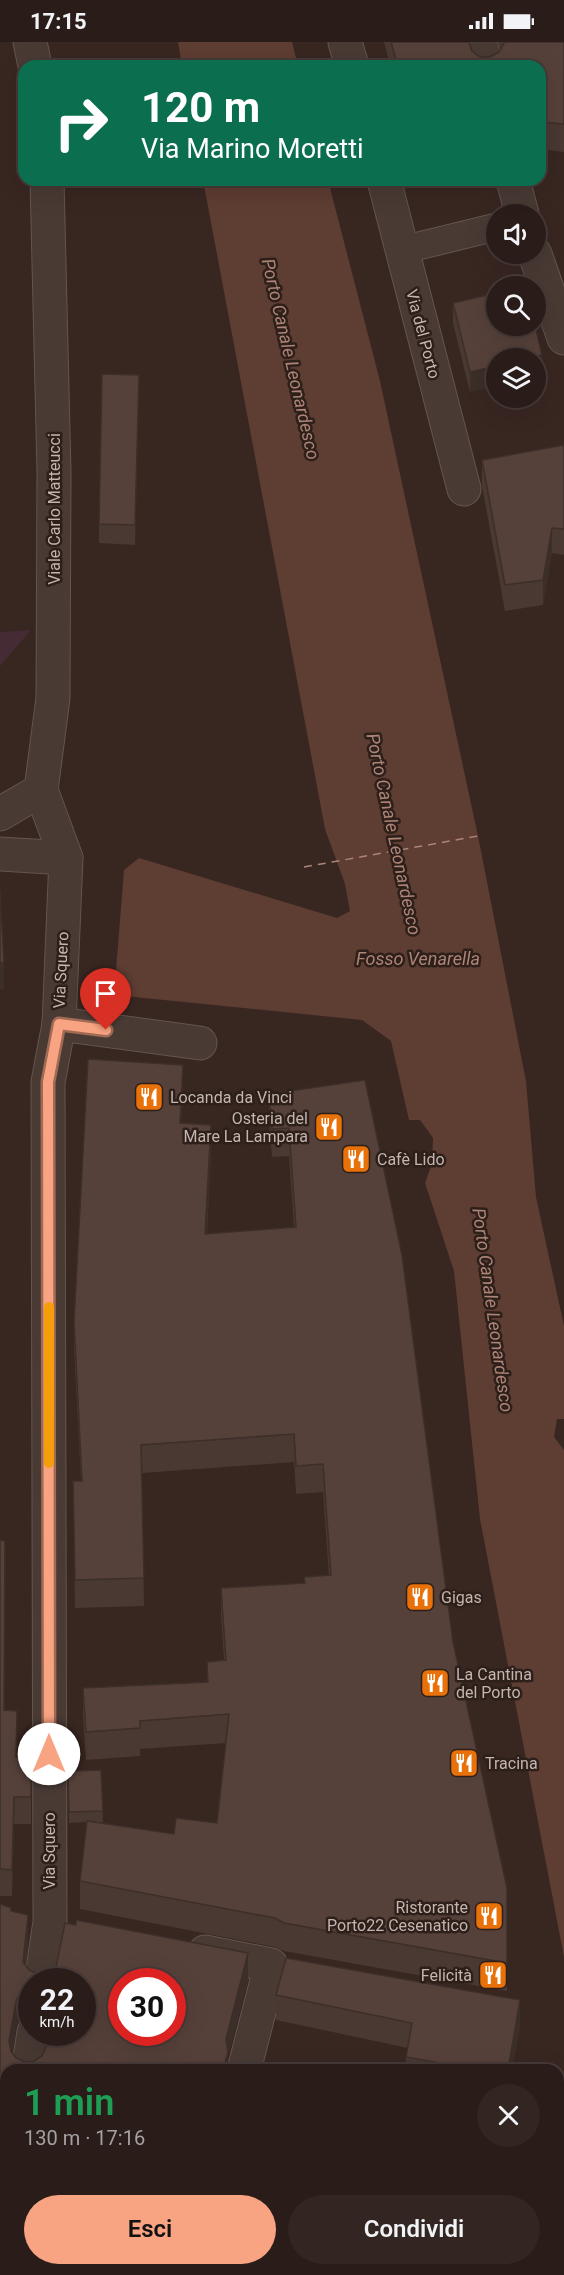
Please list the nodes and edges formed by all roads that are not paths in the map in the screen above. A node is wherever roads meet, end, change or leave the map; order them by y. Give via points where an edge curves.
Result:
1 (30, 42) edge
2 (345, 42) edge
3 (480, 42) edge
4 (34, 60) edge
5 (350, 60) edge
6 (484, 60) edge
7 (47, 186) edge
8 (386, 186) edge
9 (515, 186) edge
10 (519, 204) edge
11 (486, 229) edge
12 (402, 250) junction
13 (538, 264) edge
14 (564, 338) edge
15 (464, 489) dead end
16 (41, 790) junction
17 (0, 814) edge
18 (0, 854) edge
19 (66, 858) junction
20 (59, 1024) junction
21 (200, 1043) dead end
22 (35, 1919) junction
23 (85, 1929) edge
24 (178, 1947) edge
25 (40, 1968) edge
26 (32, 2046) edge
27 (29, 2064) edge
28 (245, 2064) edge

1 - 4 street
2 - 5 street
3 - 6 street
7 - 16 street, Viale Carlo Matteucci via 54,472 53,698
8 - 12 street, Via del Porto
9 - 10 street
11 - 12 street
12 - 15 street, Via del Porto
13 - 14 street
16 - 17 street
16 - 19 street, Via Squero
18 - 19 street
19 - 20 street, Via Squero
20 - 21 street
20 - 22 street, Via Squero via 48,1082
22 - 23 street
22 - 25 street, Via Squero
24 - 28 street via 283,1967
26 - 27 street

